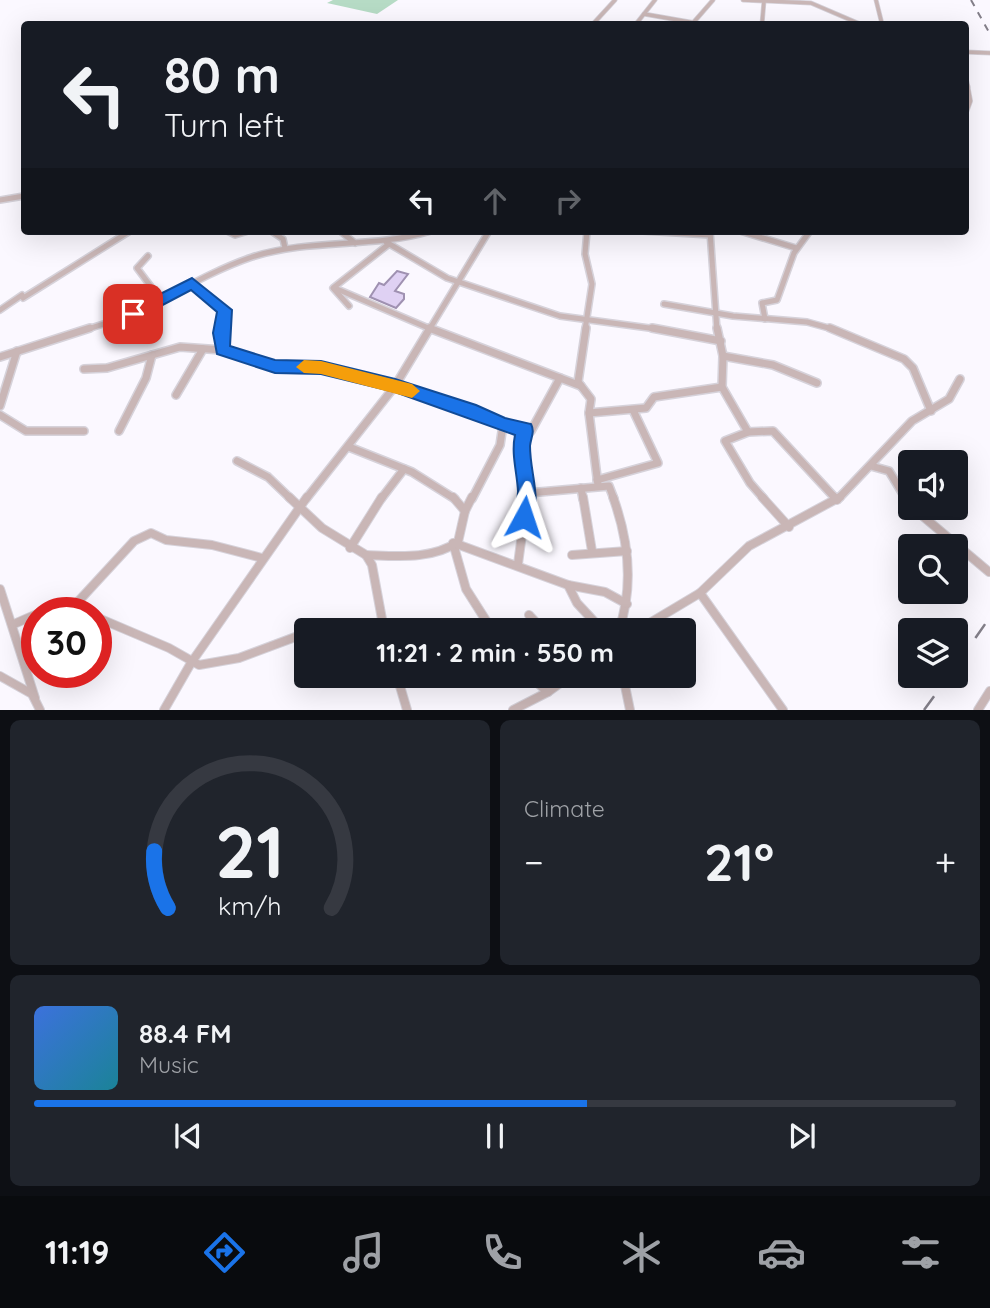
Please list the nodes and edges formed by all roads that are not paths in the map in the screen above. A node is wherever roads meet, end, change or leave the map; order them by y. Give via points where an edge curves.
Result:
1 (615, 0) edge
2 (655, 0) edge
3 (713, 0) edge
4 (743, 0) edge
5 (876, 0) edge
6 (764, 1) edge
7 (644, 14) junction
8 (596, 21) edge
9 (638, 21) edge
10 (678, 21) edge
11 (695, 21) edge
12 (762, 21) edge
13 (853, 21) edge
14 (880, 21) edge
15 (969, 52) edge
16 (990, 53) edge
17 (21, 196) edge
18 (0, 200) edge
19 (124, 235) edge
20 (276, 235) edge
21 (345, 235) edge
22 (414, 235) edge
23 (486, 235) edge
24 (587, 235) edge
25 (710, 235) edge
26 (753, 235) edge
27 (807, 235) edge
28 (387, 242) junction
29 (356, 244) junction
30 (285, 248) junction
31 (796, 248) junction
32 (148, 256) dead end
33 (457, 282) junction
34 (192, 283) junction
35 (337, 289) junction
36 (161, 300) junction
37 (664, 304) dead end
38 (349, 306) dead end
39 (0, 310) edge
40 (714, 313) junction
41 (587, 318) junction
42 (765, 319) junction
43 (429, 326) junction
44 (721, 341) junction
45 (203, 349) junction
46 (222, 350) junction
47 (17, 351) junction
48 (152, 355) junction
49 (723, 356) junction
50 (0, 357) edge
51 (84, 369) dead end
52 (560, 378) junction
53 (960, 379) dead end
54 (817, 383) dead end
55 (395, 386) junction
56 (581, 386) junction
57 (722, 387) junction
58 (176, 395) dead end
59 (0, 406) edge
60 (633, 410) junction
61 (931, 411) junction
62 (589, 413) junction
63 (0, 415) edge
64 (503, 425) junction
65 (524, 430) junction
66 (84, 431) dead end
67 (119, 431) dead end
68 (748, 432) junction
69 (349, 447) junction
70 (237, 461) dead end
71 (871, 466) junction
72 (404, 469) junction
73 (598, 483) junction
74 (898, 485) edge
75 (581, 488) junction
76 (528, 493) junction
77 (837, 500) junction
78 (300, 505) junction
79 (465, 511) junction
80 (928, 520) edge
81 (789, 527) junction
82 (453, 543) junction
83 (350, 548) junction
84 (592, 551) junction
85 (627, 551) junction
86 (366, 555) junction
87 (572, 555) dead end
88 (262, 558) junction
89 (518, 564) junction
90 (989, 572) edge
91 (568, 585) junction
92 (0, 589) edge
93 (700, 593) junction
94 (82, 597) edge
95 (627, 606) junction
96 (529, 615) dead end
97 (382, 618) edge
98 (482, 618) edge
99 (532, 618) edge
100 (591, 618) edge
101 (623, 618) edge
102 (658, 618) edge
103 (21, 621) edge
104 (14, 624) junction
105 (112, 624) edge
106 (294, 638) edge
107 (191, 663) junction
108 (0, 676) edge
109 (401, 688) edge
110 (541, 688) edge
111 (554, 688) edge
112 (626, 688) edge
113 (990, 691) edge
114 (548, 692) junction
115 (35, 698) junction
116 (40, 709) edge
117 (164, 709) edge
118 (407, 709) edge
119 (513, 709) edge
120 (630, 709) edge
121 (783, 709) edge
122 (978, 709) edge

1 - 8 street
2 - 7 street
3 - 11 street
4 - 6 street
5 - 14 street
6 - 12 street
6 - 13 street via 811,3
7 - 9 street
7 - 10 street
15 - 16 street
17 - 18 street
19 - 39 street
20 - 30 street
21 - 29 street
22 - 28 street
23 - 33 street
24 - 41 street via 585,254 592,284
25 - 40 street
26 - 31 street
27 - 31 street
28 - 29 street
28 - 33 street
28 - 35 street via 333,288
29 - 30 street
30 - 34 street
31 - 42 street via 777,300 762,303
32 - 36 street via 137,266
33 - 41 street via 560,316
33 - 43 street
34 - 36 street
34 - 46 street via 225,310
35 - 38 street
35 - 43 street
36 - 47 street via 124,317
37 - 40 street
40 - 42 street
40 - 44 street
41 - 44 street
41 - 56 street
42 - 61 street via 824,326 904,359 913,368
43 - 52 street
43 - 55 street
44 - 49 street
45 - 46 street
45 - 48 street via 180,347
45 - 58 street
46 - 55 street via 275,366 321,368
47 - 50 street
47 - 59 street
48 - 51 street via 107,368
48 - 67 street via 146,378
49 - 54 street via 773,365
49 - 57 street
52 - 56 street
52 - 65 street via 534,429
53 - 61 street via 949,400
55 - 64 street
55 - 69 street
56 - 62 street via 593,396
57 - 60 street via 654,397 646,408
57 - 68 street
60 - 62 street
60 - 73 street via 658,463
61 - 71 street via 912,421
62 - 73 street
63 - 66 street via 26,431
64 - 65 street
64 - 79 street via 500,444
65 - 76 street via 521,446
68 - 77 street via 773,431
68 - 81 street via 725,441 750,483
69 - 72 street
69 - 78 street
70 - 78 street via 268,477
71 - 74 street via 889,471
71 - 77 street
72 - 79 street via 450,493
72 - 83 street
73 - 75 street
73 - 85 street via 608,486
75 - 76 street
75 - 84 street
76 - 89 street
77 - 81 street
78 - 83 street
78 - 88 street
79 - 82 street via 458,542
80 - 90 street
81 - 93 street via 749,546
82 - 86 street via 449,548 411,556
82 - 89 street
82 - 98 street via 472,606
83 - 86 street
84 - 85 street
84 - 87 street
85 - 95 street
86 - 97 street
88 - 94 street via 212,545 166,540 151,533 134,541
88 - 107 street
89 - 91 street
91 - 95 street via 616,596
91 - 100 street
92 - 104 street
93 - 102 street
93 - 121 street
95 - 101 street
96 - 99 street
103 - 104 street
104 - 115 street
105 - 107 street via 169,648
106 - 107 street via 223,663
107 - 117 street
108 - 115 street
109 - 118 street
110 - 114 street
111 - 114 street
112 - 120 street
113 - 122 street
114 - 119 street
115 - 116 street

